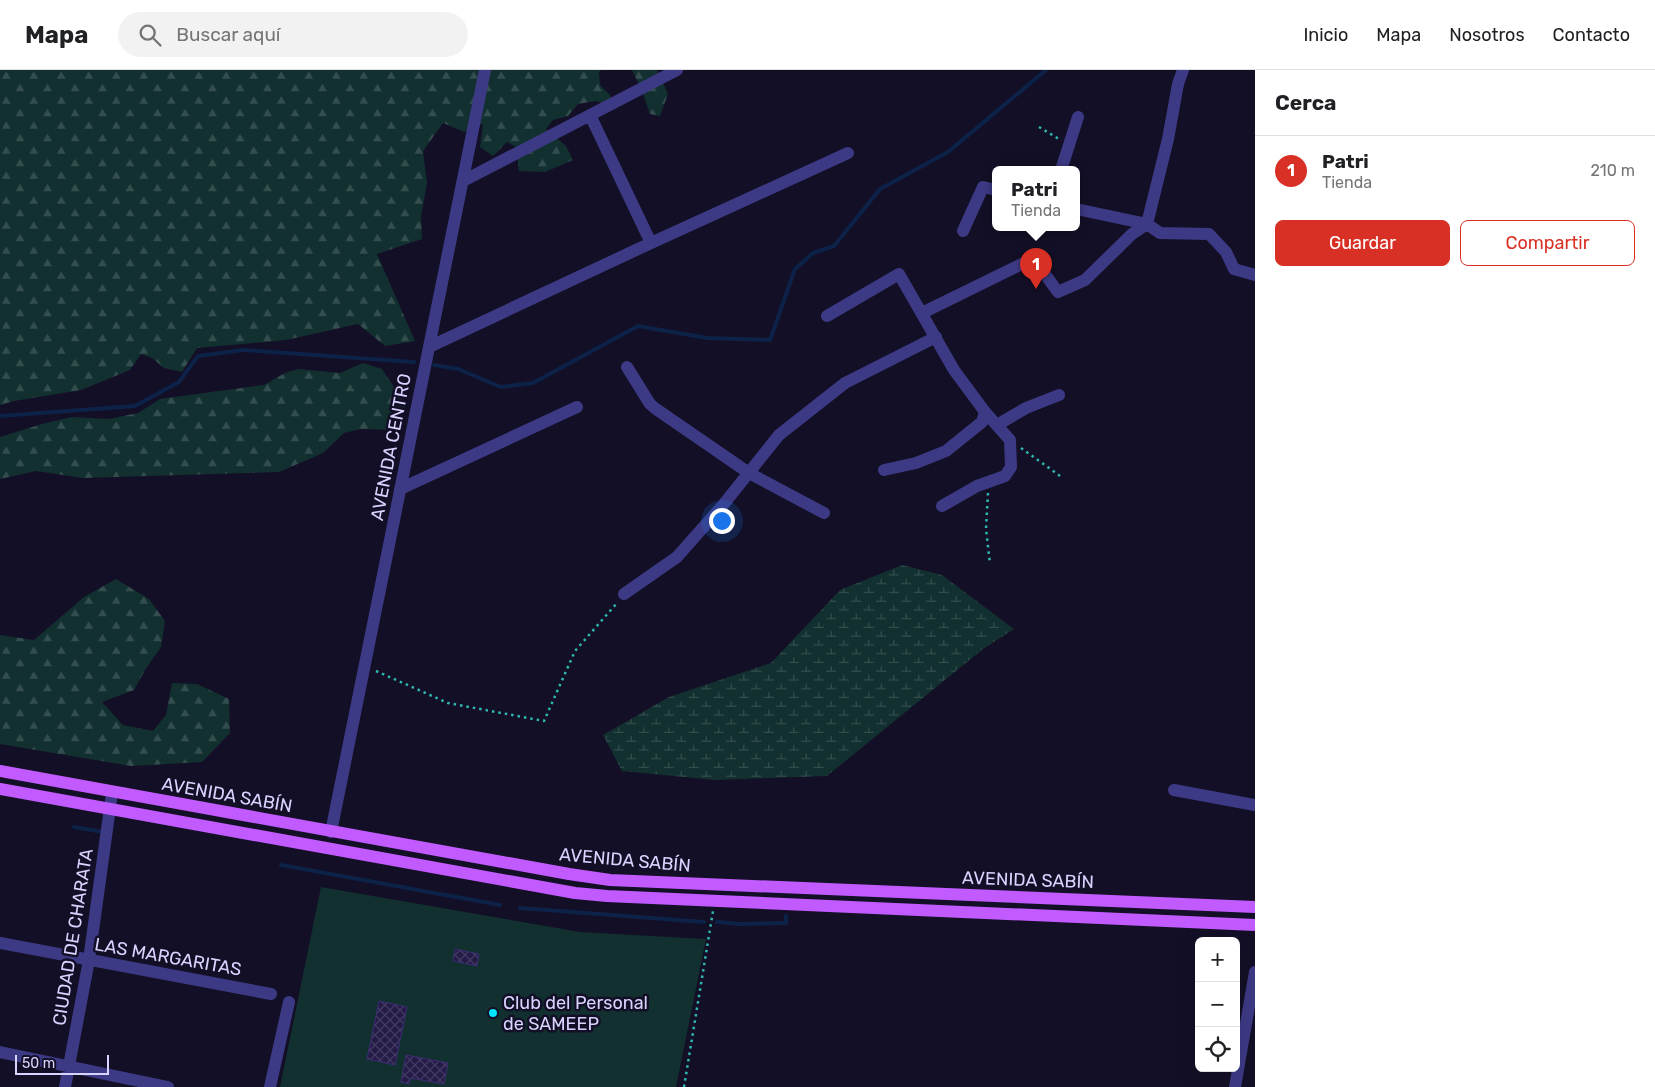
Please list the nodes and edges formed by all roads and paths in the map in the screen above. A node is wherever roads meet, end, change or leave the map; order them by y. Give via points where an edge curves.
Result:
1 (485, 70) edge
2 (677, 70) edge
3 (1183, 70) edge
4 (590, 115) junction
5 (1078, 117) dead end
6 (1039, 127) dead end
7 (1068, 145) junction
8 (848, 153) dead end
9 (1062, 166) edge
10 (463, 181) junction
11 (992, 189) edge
12 (1080, 210) edge
13 (1147, 224) junction
14 (963, 232) dead end
15 (651, 243) junction
16 (1255, 275) edge
17 (922, 313) junction
18 (827, 316) dead end
19 (936, 337) junction
20 (429, 347) junction
21 (627, 367) dead end
22 (1059, 395) dead end
23 (577, 407) dead end
24 (985, 412) junction
25 (997, 425) junction
26 (1010, 440) junction
27 (884, 470) dead end
28 (749, 473) junction
29 (1063, 478) dead end
30 (989, 482) junction
31 (400, 489) junction
32 (942, 506) dead end
33 (824, 513) dead end
34 (990, 564) dead end
35 (624, 594) joint
36 (364, 666) junction
37 (0, 771) edge
38 (0, 789) edge
39 (1174, 790) dead end
40 (112, 792) junction
41 (1255, 805) edge
42 (110, 809) junction
43 (331, 832) junction
44 (714, 900) junction
45 (1255, 907) edge
46 (1255, 925) edge
47 (0, 943) edge
48 (89, 960) junction
49 (1255, 972) edge
50 (271, 994) dead end
51 (289, 1002) dead end
52 (1249, 1043) edge
53 (0, 1052) edge
54 (69, 1066) junction
55 (65, 1087) edge
56 (168, 1087) edge
57 (270, 1087) edge
58 (684, 1087) edge
59 (1235, 1087) edge

1 - 10 street, AVENIDA CENTRO
2 - 4 street
3 - 13 street
4 - 10 street
4 - 15 street
5 - 7 street
6 - 7 path
7 - 9 street
8 - 15 street
10 - 20 street, AVENIDA CENTRO
11 - 14 street via 983,187
12 - 13 street
13 - 16 street via 1160,234 1210,234 1226,252 1234,269
13 - 17 street via 1132,234 1085,280 1058,292 1038,265 1026,262
15 - 20 street
17 - 18 street via 899,274
17 - 19 street
19 - 24 street via 954,370
19 - 28 street via 845,383 779,435
20 - 31 street, AVENIDA CENTRO
21 - 28 street via 650,404
22 - 25 street via 1026,408
23 - 31 street
24 - 25 street
24 - 27 street via 982,422 946,451 916,463
25 - 26 street
26 - 29 path
26 - 30 street via 1011,466 1005,476
28 - 33 street
28 - 35 street via 677,557
30 - 32 street
30 - 34 path via 986,529
31 - 36 street, AVENIDA CENTRO
35 - 36 path via 575,651 544,721 448,703
36 - 43 street, AVENIDA CENTRO
37 - 40 main road, AVENIDA SABÍN
38 - 42 main road, AVENIDA SABÍN
39 - 41 street
40 - 42 street, CIUDAD DE CHARATA
40 - 43 main road, AVENIDA SABÍN
42 - 44 main road, AVENIDA SABÍN via 576,892
42 - 48 street, CIUDAD DE CHARATA
43 - 45 main road, AVENIDA SABÍN via 610,880
44 - 46 main road, AVENIDA SABÍN
44 - 58 path
47 - 48 street, LAS MARGARITAS
48 - 50 street, LAS MARGARITAS
48 - 54 street, CIUDAD DE CHARATA
49 - 52 street
51 - 57 street
52 - 59 street
53 - 54 street
54 - 55 street, CIUDAD DE CHARATA
54 - 56 street

